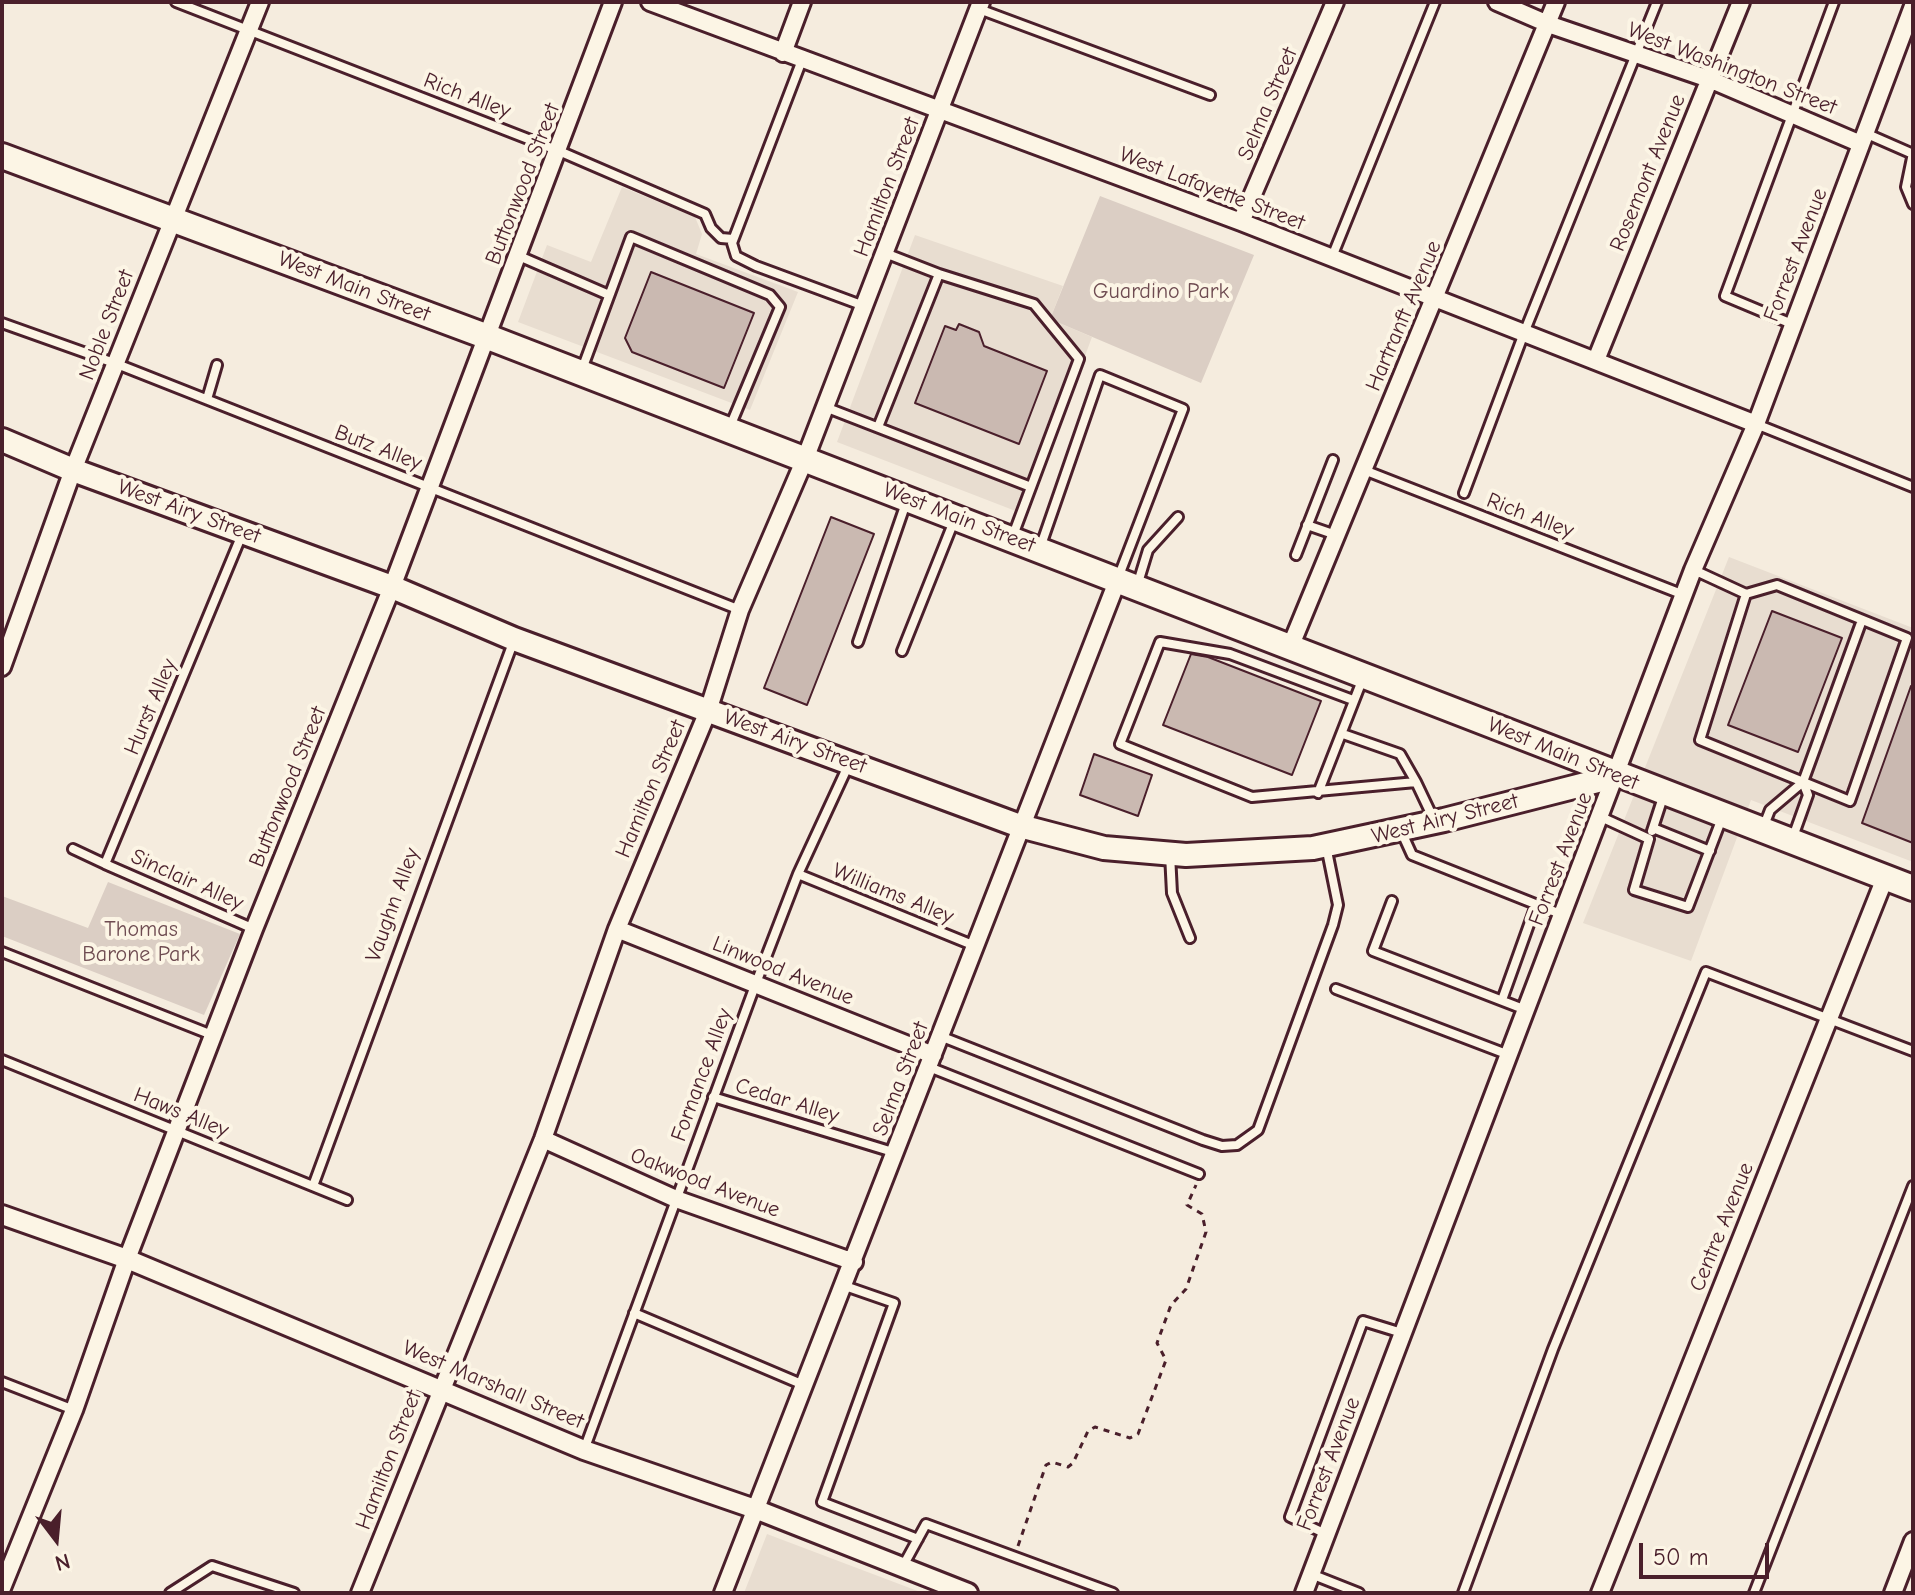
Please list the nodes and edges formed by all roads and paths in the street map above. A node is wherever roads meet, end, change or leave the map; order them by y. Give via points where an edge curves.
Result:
1 (176, 2) edge
2 (260, 2) edge
3 (613, 2) edge
4 (650, 2) edge
5 (802, 2) edge
6 (1335, 2) edge
7 (1435, 2) edge
8 (1497, 2) edge
9 (1556, 2) edge
10 (1657, 2) edge
11 (1741, 2) edge
12 (1834, 2) edge
13 (979, 5) edge
14 (1913, 6) edge
15 (1548, 24) junction
16 (249, 31) junction
17 (783, 53) junction
18 (1636, 54) junction
19 (802, 60) junction
20 (1709, 79) junction
21 (1210, 95) dead end
22 (939, 112) junction
23 (1791, 114) junction
24 (1863, 139) junction
25 (559, 151) junction
26 (1913, 154) edge
27 (2, 156) edge
28 (1913, 204) edge
29 (171, 218) junction
30 (1241, 222) junction
31 (733, 239) junction
32 (885, 253) junction
33 (519, 256) junction
34 (1331, 258) junction
35 (939, 274) junction
36 (609, 295) junction
37 (1436, 299) junction
38 (864, 306) junction
39 (2, 323) edge
40 (1792, 324) junction
41 (1524, 333) junction
42 (488, 337) junction
43 (1596, 360) junction
44 (117, 364) junction
45 (217, 365) dead end
46 (581, 373) junction
47 (207, 399) junction
48 (825, 407) junction
49 (1756, 424) junction
50 (878, 427) junction
51 (729, 430) junction
52 (2, 440) edge
53 (805, 459) junction
54 (1333, 460) dead end
55 (73, 470) junction
56 (1364, 470) junction
57 (429, 487) junction
58 (1031, 487) junction
59 (1913, 487) edge
60 (1464, 493) dead end
61 (907, 499) junction
62 (956, 517) junction
63 (1178, 517) dead end
64 (1307, 525) junction
65 (244, 532) junction
66 (1337, 535) junction
67 (1011, 538) junction
68 (1040, 549) junction
69 (1296, 555) dead end
70 (1693, 570) junction
71 (1127, 583) junction
72 (392, 587) junction
73 (1746, 594) junction
74 (1684, 595) junction
75 (740, 610) junction
76 (1862, 620) junction
77 (514, 639) junction
78 (1910, 639) edge
79 (858, 642) dead end
80 (1291, 645) junction
81 (902, 651) dead end
82 (2, 667) edge
83 (1365, 675) junction
84 (1353, 700) junction
85 (708, 711) junction
86 (1343, 734) junction
87 (850, 762) junction
88 (1617, 776) junction
89 (1416, 782) junction
90 (1803, 782) junction
91 (1318, 793) junction
92 (1664, 794) junction
93 (1722, 816) junction
94 (1601, 817) junction
95 (1435, 822) junction
96 (1020, 826) junction
97 (1653, 828) junction
98 (1401, 830) junction
99 (1762, 831) junction
100 (1649, 839) junction
101 (1791, 841) junction
102 (1326, 846) junction
103 (73, 849) dead end
104 (1710, 851) junction
105 (1170, 853) junction
106 (105, 864) junction
107 (798, 874) junction
108 (1885, 878) junction
109 (1913, 888) edge
110 (1392, 901) dead end
111 (1536, 905) junction
112 (1563, 915) junction
113 (254, 929) junction
114 (617, 929) junction
115 (1190, 938) dead end
116 (975, 946) junction
117 (2, 952) edge
118 (756, 983) junction
119 (1336, 989) dead end
120 (1502, 1000) junction
121 (1527, 1010) junction
122 (1830, 1018) junction
123 (213, 1035) junction
124 (940, 1036) junction
125 (1913, 1051) edge
126 (1509, 1055) junction
127 (2, 1060) edge
128 (931, 1061) junction
129 (713, 1097) junction
130 (176, 1131) junction
131 (543, 1139) junction
132 (897, 1153) junction
133 (1199, 1174) joint
134 (313, 1186) junction
135 (1913, 1186) edge
136 (676, 1199) junction
137 (347, 1200) dead end
138 (2, 1215) edge
139 (127, 1259) junction
140 (854, 1262) junction
141 (845, 1286) junction
142 (634, 1313) junction
143 (1403, 1334) junction
144 (2, 1382) edge
145 (806, 1386) junction
146 (441, 1387) junction
147 (74, 1410) junction
148 (584, 1450) junction
149 (755, 1509) junction
150 (1326, 1534) junction
151 (918, 1539) junction
152 (1913, 1541) edge
153 (1014, 1557) junction
154 (902, 1567) junction
155 (1311, 1574) junction
156 (2, 1588) edge
157 (170, 1593) edge
158 (294, 1593) edge
159 (360, 1593) edge
160 (723, 1593) edge
161 (968, 1593) edge
162 (1113, 1593) edge
163 (1304, 1593) edge
164 (1359, 1593) edge
165 (1463, 1593) edge
166 (1600, 1593) edge
167 (1754, 1593) edge
168 (1893, 1593) edge

1 - 16 lane, Rich Alley
2 - 16 street, Noble Street
3 - 25 street, Buttonwood Street
4 - 17 street, West Lafayette Street
5 - 17 street
6 - 30 street, Selma Street
7 - 34 lane
8 - 15 street, West Washington Street
9 - 15 street, Hartranft Avenue
10 - 18 lane
11 - 20 street, Rosemont Avenue
12 - 23 lane
13 - 21 lane
13 - 22 street, Hamilton Street
14 - 24 street, Forrest Avenue
15 - 18 street, West Washington Street
15 - 37 street, Hartranft Avenue
16 - 25 lane, Rich Alley
16 - 29 street, Noble Street
17 - 19 street, West Lafayette Street
18 - 20 street, West Washington Street
18 - 41 lane
19 - 22 street, West Lafayette Street
19 - 31 lane
20 - 23 street, West Washington Street
20 - 43 street, Rosemont Avenue
22 - 30 street, West Lafayette Street
22 - 32 street, Hamilton Street
23 - 24 street, West Washington Street
23 - 40 lane via 1725,296
24 - 26 lane
24 - 40 street, Forrest Avenue
25 - 31 lane, Rich Alley via 705,214 721,238
25 - 33 street, Buttonwood Street
26 - 28 lane via 1906,187
27 - 29 main road, West Main Street
29 - 42 main road, West Main Street
29 - 44 street, Noble Street
30 - 34 street, West Lafayette Street
31 - 38 lane via 736,256
32 - 35 lane
32 - 38 street, Hamilton Street
33 - 36 lane
33 - 42 street, Buttonwood Street
34 - 37 street, West Lafayette Street
35 - 50 lane
35 - 58 lane via 1034,304 1079,359
36 - 46 lane
36 - 51 lane via 631,237 770,295 780,307
37 - 41 street, West Lafayette Street
37 - 56 street, Hartranft Avenue
38 - 48 street, Hamilton Street
39 - 44 lane, Butz Alley
40 - 49 street, Forrest Avenue
41 - 43 street, West Lafayette Street
41 - 60 lane
42 - 46 main road, West Main Street
42 - 57 street, Buttonwood Street
43 - 49 street, West Lafayette Street
44 - 47 lane, Butz Alley
44 - 55 street, Noble Street
45 - 47 lane
46 - 51 main road, West Main Street
47 - 57 lane, Butz Alley
48 - 50 lane
48 - 53 street, Hamilton Street
49 - 59 lane
49 - 70 street, Forrest Avenue
50 - 58 lane
51 - 53 main road, West Main Street
52 - 55 main road, West Airy Street
53 - 61 main road, West Main Street
53 - 75 street, Hamilton Street
54 - 64 lane
55 - 65 main road, West Airy Street
55 - 82 street, Noble Street
56 - 66 street, Hartranft Avenue
56 - 74 lane, Rich Alley
57 - 72 street, Buttonwood Street
57 - 75 lane, Butz Alley
58 - 67 lane
61 - 62 main road, West Main Street
61 - 79 lane
62 - 67 main road, West Main Street
62 - 81 lane
63 - 71 lane
64 - 66 lane
64 - 69 lane
65 - 72 main road, West Airy Street
65 - 106 lane, Hurst Alley
66 - 80 street, Hartranft Avenue
67 - 68 main road, West Main Street
68 - 71 main road, West Main Street
68 - 71 lane via 1100,375 1183,409
70 - 73 lane
70 - 74 street, Forrest Avenue
71 - 80 main road, West Main Street
71 - 96 street, Selma Street
72 - 77 main road, West Airy Street
72 - 113 street, Buttonwood Street
73 - 76 lane via 1777,585
73 - 90 lane via 1700,740
74 - 88 street, Forrest Avenue
75 - 85 street, Hamilton Street
76 - 78 lane
76 - 90 lane
77 - 85 main road, West Airy Street
77 - 134 lane, Vaughn Alley
78 - 90 lane via 1850,801
80 - 83 main road, West Main Street
83 - 84 lane
83 - 88 main road, West Main Street
84 - 86 lane
84 - 91 lane via 1230,654 1160,642 1120,744 1252,797
85 - 87 main road, West Airy Street
85 - 114 street, Hamilton Street
86 - 89 lane via 1400,754
86 - 91 lane
87 - 96 main road, West Airy Street
87 - 107 lane, Fornance Alley
88 - 92 main road, West Main Street
88 - 94 street, Forrest Avenue
88 - 95 main road, West Airy Street
89 - 91 lane
89 - 95 lane
90 - 99 lane via 1770,810
90 - 101 lane via 1808,795
92 - 93 main road, West Main Street
92 - 97 lane
93 - 99 main road, West Main Street
93 - 104 lane
94 - 100 lane
94 - 112 street, Forrest Avenue
95 - 98 main road, West Airy Street
96 - 105 main road, West Airy Street via 1104,848
96 - 116 street, Selma Street
97 - 100 lane
97 - 104 lane
98 - 102 main road, West Airy Street
98 - 111 lane via 1412,855
99 - 101 main road, West Main Street
100 - 104 lane via 1634,890 1688,907
101 - 108 main road, West Main Street
102 - 105 main road, West Airy Street via 1244,854
102 - 124 lane via 1338,905 1258,1130 1248,1140 1222,1146 1203,1140
103 - 106 lane
105 - 115 lane via 1172,893
106 - 113 lane, Sinclair Alley
107 - 116 lane, Williams Alley
107 - 118 lane, Fornance Alley
108 - 109 main road, West Main Street
108 - 122 street, Centre Avenue
110 - 120 lane via 1373,951
111 - 112 lane
111 - 120 lane
112 - 121 street, Forrest Avenue
113 - 123 street, Buttonwood Street
114 - 118 street, Linwood Avenue
114 - 131 street, Hamilton Street
116 - 124 street, Selma Street
117 - 123 lane
118 - 128 street, Linwood Avenue
118 - 129 lane, Fornance Alley
119 - 126 lane
120 - 121 lane
121 - 126 street, Forrest Avenue
122 - 125 lane
122 - 165 lane via 1706,972 1553,1349
122 - 166 street, Centre Avenue
123 - 130 street, Buttonwood Street
124 - 128 street, Selma Street
126 - 143 street, Forrest Avenue
127 - 130 lane, Haws Alley
128 - 132 street, Selma Street
128 - 133 lane
129 - 132 lane, Cedar Alley
129 - 136 lane, Fornance Alley
130 - 134 lane, Haws Alley
130 - 139 street, Buttonwood Street
131 - 136 street, Oakwood Avenue
131 - 146 street, Hamilton Street
132 - 140 street, Selma Street
133 - 153 path via 1187,1205 1202,1214 1206,1232 1186,1289 1171,1305 1157,1343 1166,1360 1138,1434 1130,1438 1095,1427 1068,1467 1046,1465
134 - 137 lane, Haws Alley
135 - 167 lane
136 - 140 street, Oakwood Avenue
136 - 142 lane, Fornance Alley
138 - 139 street, West Marshall Street
139 - 146 street, West Marshall Street
139 - 147 street, Buttonwood Street
140 - 141 street, Selma Street
141 - 145 street, Selma Street
141 - 151 lane via 894,1303 822,1502
142 - 145 lane
142 - 148 lane, Fornance Alley
143 - 150 street, Forrest Avenue
143 - 150 lane via 1363,1321 1290,1517
144 - 147 lane
145 - 149 street, Selma Street
146 - 148 street, West Marshall Street
146 - 159 street, Hamilton Street
147 - 156 street, Buttonwood Street
148 - 149 street, West Marshall Street
149 - 154 street, West Marshall Street
149 - 160 street, Selma Street
150 - 155 street, Forrest Avenue
151 - 153 lane via 926,1524
151 - 154 lane
152 - 168 street
153 - 162 lane
154 - 161 street, West Marshall Street
155 - 163 street, Forrest Avenue
155 - 164 lane
157 - 158 lane via 212,1566

